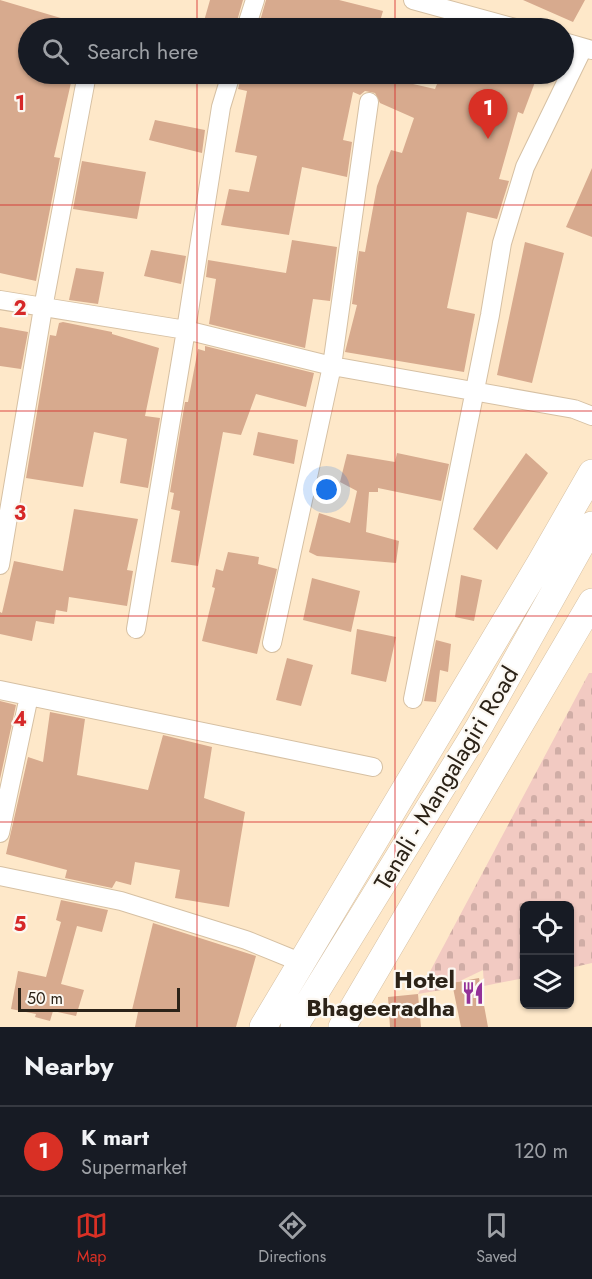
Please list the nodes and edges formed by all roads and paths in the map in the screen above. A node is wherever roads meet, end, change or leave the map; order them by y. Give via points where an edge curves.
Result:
1 (255, 0) edge
2 (413, 0) edge
3 (249, 18) edge
4 (479, 18) edge
5 (588, 49) edge
6 (574, 75) edge
7 (85, 84) edge
8 (228, 84) edge
9 (569, 84) edge
10 (369, 102) dead end
11 (0, 300) edge
12 (43, 308) junction
13 (186, 330) junction
14 (332, 366) junction
15 (474, 391) junction
16 (592, 416) edge
17 (592, 473) edge
18 (592, 525) edge
19 (0, 565) edge
20 (592, 602) edge
21 (136, 628) dead end
22 (272, 643) dead end
23 (0, 690) edge
24 (29, 696) junction
25 (412, 699) dead end
26 (373, 767) dead end
27 (0, 833) edge
28 (0, 876) edge
29 (300, 962) junction
30 (262, 1027) edge
31 (294, 1027) edge
32 (342, 1027) edge

1 - 3 street
2 - 4 street
5 - 6 street
7 - 12 street
8 - 13 street via 221,107
9 - 15 street via 525,167 502,243
10 - 14 street
11 - 12 street
12 - 13 street
12 - 19 street
13 - 14 street
13 - 21 street
14 - 15 street
14 - 22 street
15 - 16 street via 574,409
15 - 25 street
17 - 29 main road
18 - 31 main road, Tenali - Mangalagiri Road via 478,728
20 - 32 main road
23 - 24 street
24 - 26 street
24 - 27 street
28 - 29 street via 121,901 246,940
29 - 30 main road

